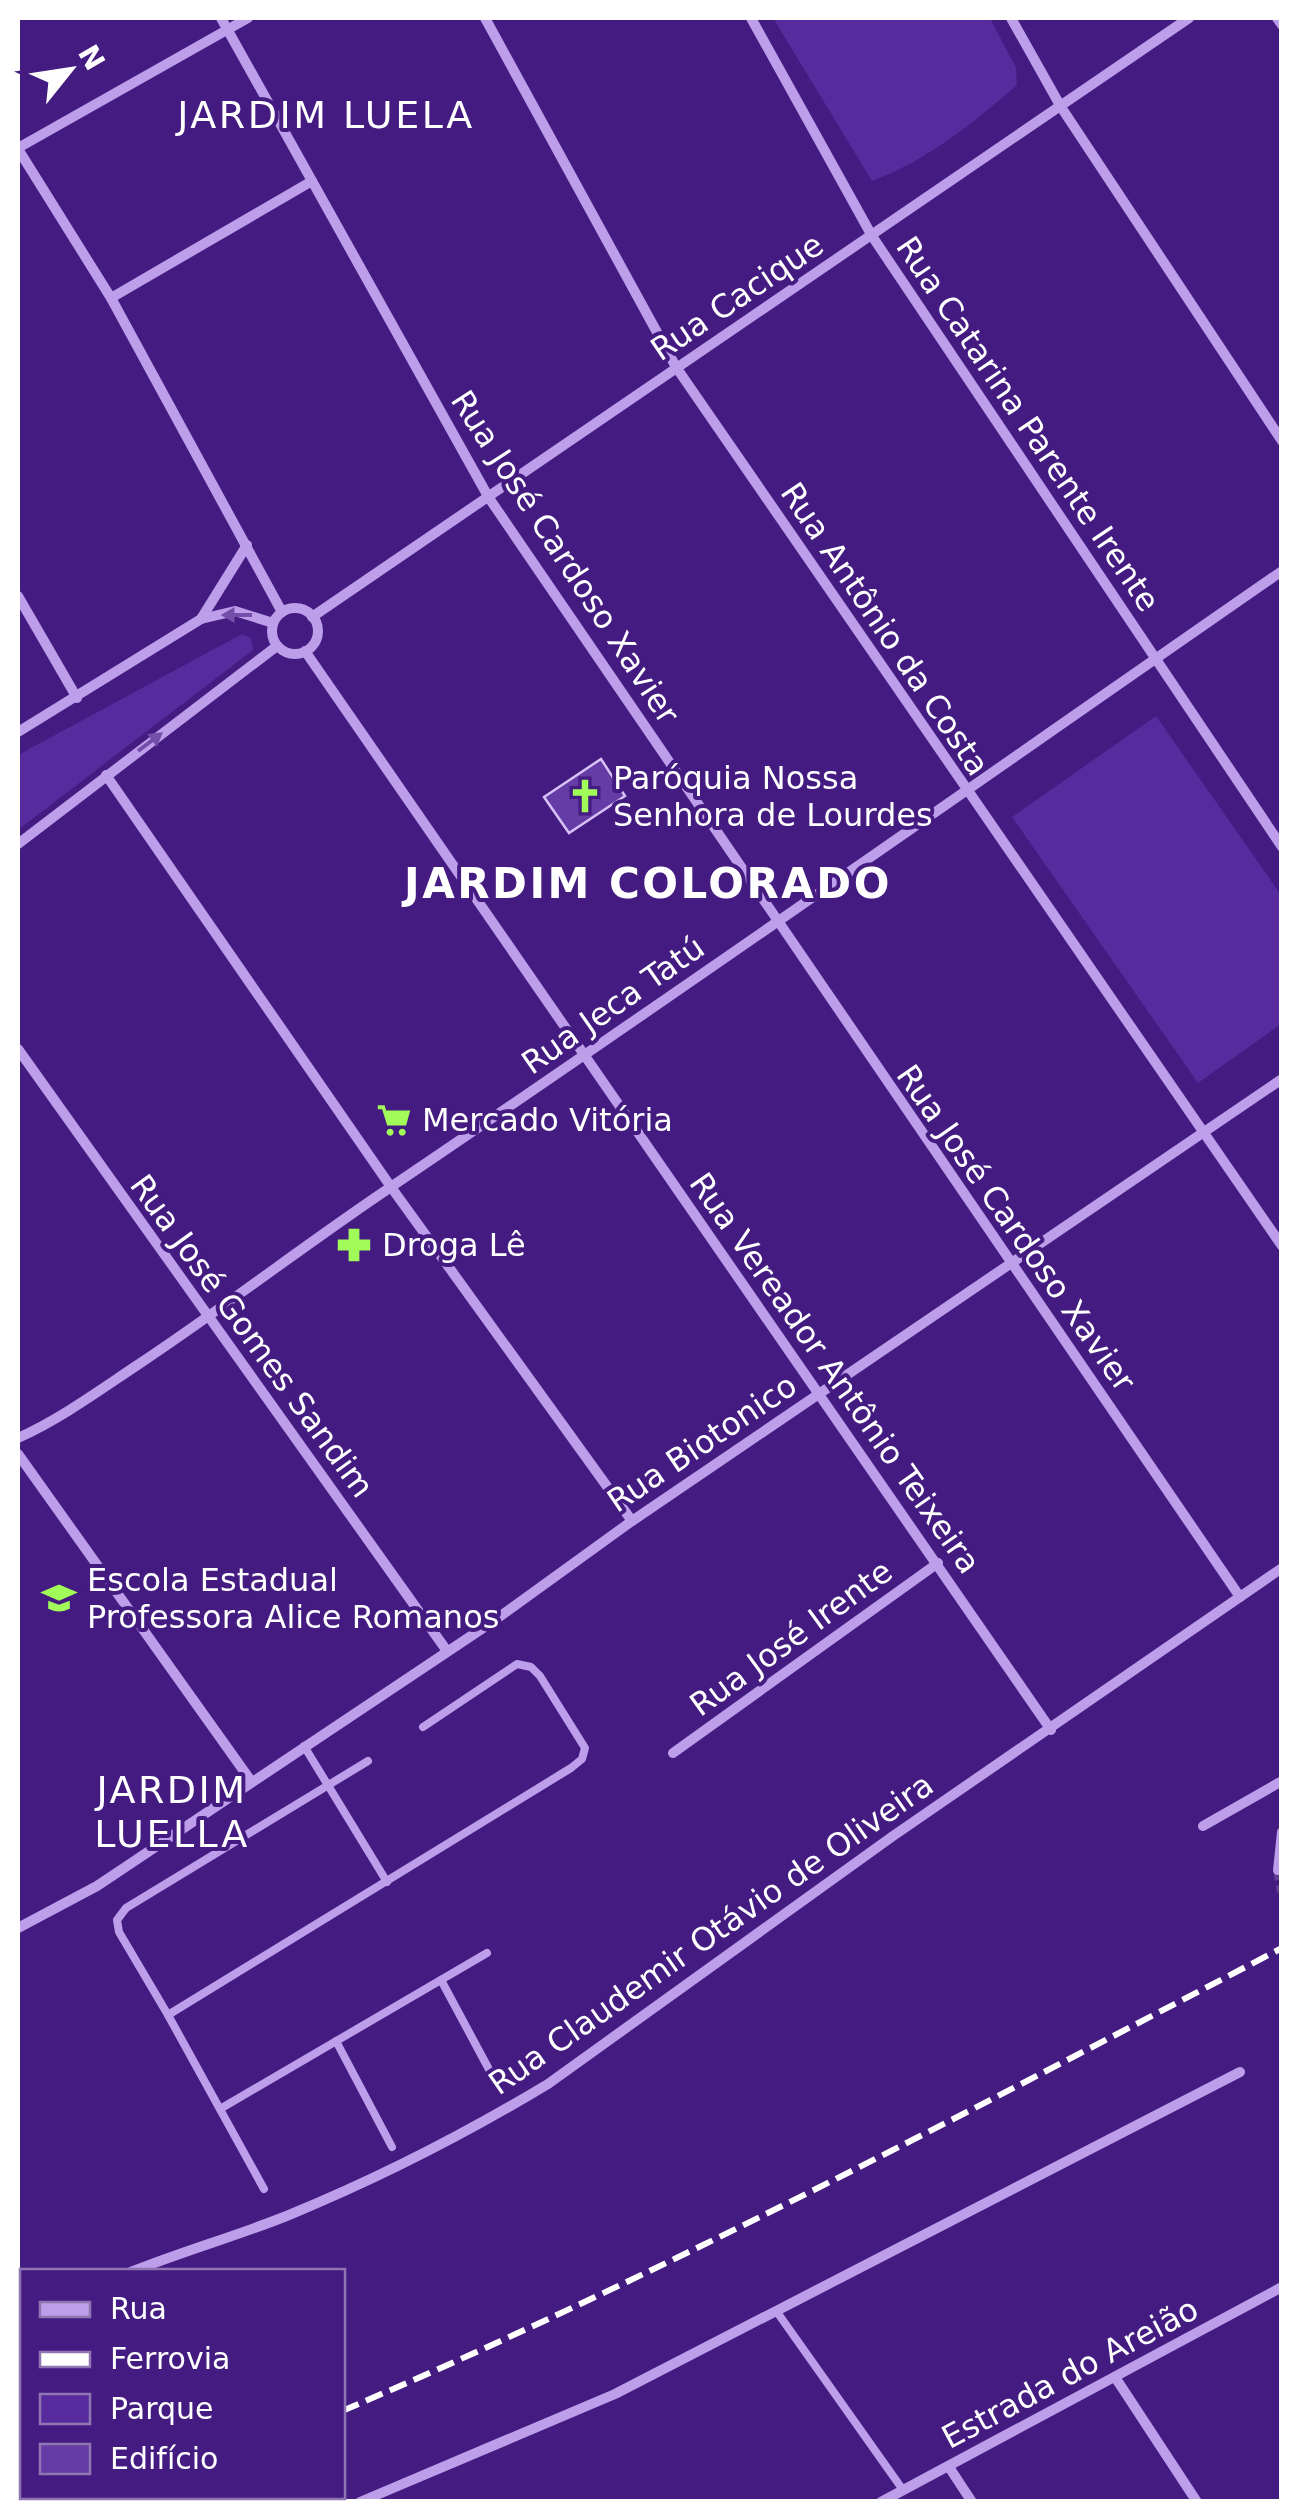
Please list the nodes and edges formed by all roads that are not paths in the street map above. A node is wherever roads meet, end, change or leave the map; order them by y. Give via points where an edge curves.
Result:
1 (248, 18) edge
2 (485, 18) edge
3 (751, 18) edge
4 (1011, 18) edge
5 (1189, 18) edge
6 (1276, 18) edge
7 (225, 23) edge
8 (1282, 25) edge
9 (1062, 107) junction
10 (18, 148) edge
11 (312, 181) junction
12 (872, 236) junction
13 (111, 298) junction
14 (676, 367) junction
15 (1282, 441) edge
16 (489, 498) junction
17 (247, 545) junction
18 (1282, 571) edge
19 (18, 596) edge
20 (282, 612) junction
21 (312, 617) junction
22 (200, 620) junction
23 (272, 623) junction
24 (278, 646) junction
25 (304, 651) junction
26 (1156, 658) junction
27 (77, 698) junction
28 (18, 732) edge
29 (106, 775) junction
30 (965, 790) junction
31 (18, 844) edge
32 (1282, 847) edge
33 (774, 920) junction
34 (18, 1049) edge
35 (583, 1059) junction
36 (1282, 1080) edge
37 (1203, 1132) junction
38 (391, 1187) junction
39 (1282, 1246) edge
40 (1012, 1265) junction
41 (208, 1318) junction
42 (820, 1392) junction
43 (18, 1438) edge
44 (18, 1454) edge
45 (632, 1520) junction
46 (938, 1563) junction
47 (1282, 1568) edge
48 (1240, 1597) junction
49 (447, 1651) junction
50 (423, 1726) dead end
51 (1051, 1730) junction
52 (304, 1746) junction
53 (673, 1752) dead end
54 (368, 1761) dead end
55 (251, 1781) junction
56 (1282, 1781) edge
57 (329, 1785) junction
58 (1203, 1826) dead end
59 (1282, 1832) edge
60 (1278, 1870) dead end
61 (387, 1882) junction
62 (18, 1928) edge
63 (487, 1954) dead end
64 (441, 1980) junction
65 (168, 2015) junction
66 (336, 2041) junction
67 (1240, 2072) dead end
68 (499, 2088) dead end
69 (220, 2109) junction
70 (392, 2147) dead end
71 (264, 2189) dead end
72 (139, 2269) edge
73 (1278, 2289) edge
74 (1282, 2302) edge
75 (778, 2312) junction
76 (1115, 2377) junction
77 (948, 2467) junction
78 (903, 2490) junction
79 (360, 2502) edge
80 (881, 2502) edge
81 (972, 2502) edge
82 (1197, 2502) edge

1 - 7 street
2 - 14 street, Rua Antônio da Costa
3 - 12 street, Rua Catarina Parente Irente
4 - 9 street
5 - 9 street, Rua Cacique
6 - 8 street
7 - 10 street
7 - 11 street, Rua José Cardoso Xavier
9 - 12 street, Rua Cacique
9 - 15 street
10 - 13 street
11 - 13 street
11 - 16 street, Rua José Cardoso Xavier
12 - 14 street, Rua Cacique
12 - 26 street, Rua Catarina Parente Irente
13 - 17 street
14 - 16 street, Rua Cacique
14 - 30 street, Rua Antônio da Costa
16 - 21 street, Rua Cacique
16 - 33 street, Rua José Cardoso Xavier
17 - 20 street
17 - 22 street
18 - 26 street, Rua Jeca Tatú
19 - 27 street
20 - 21 street via 303,609
20 - 23 street
21 - 25 street via 317,634
23 -> 22 street via 234,611
22 - 27 street
23 - 24 street
24 - 25 street
29 -> 24 street
25 - 35 street, Rua Vereador Antônio Teixeira
26 - 30 street, Rua Jeca Tatú
26 - 32 street, Rua Catarina Parente Irente
27 - 28 street
29 - 31 street
29 - 38 street
30 - 33 street, Rua Jeca Tatú
30 - 37 street, Rua Antônio da Costa
33 - 35 street, Rua Jeca Tatú
33 - 40 street, Rua José Cardoso Xavier
34 - 41 street, Rua José Gomes Sandim
35 - 38 street, Rua Jeca Tatú
35 - 42 street, Rua Vereador Antônio Teixeira
36 - 37 street, Rua Biotonico
37 - 39 street, Rua Antônio da Costa
37 - 40 street, Rua Biotonico
38 - 41 street, Rua Jeca Tatú
38 - 45 street
40 - 42 street, Rua Biotonico
40 - 48 street, Rua José Cardoso Xavier
41 - 43 street, Rua Jeca Tatú
41 - 49 street, Rua José Gomes Sandim
42 - 45 street, Rua Biotonico
42 - 46 street, Rua Vereador Antônio Teixeira
44 - 55 street
45 - 49 street, Rua Biotonico
46 - 51 street, Rua Vereador Antônio Teixeira
46 - 53 street, Rua José Irente
47 - 48 street, Rua Claudemir Otávio de Oliveira
48 - 51 street, Rua Claudemir Otávio de Oliveira
49 - 52 street, Rua Biotonico
50 - 61 lane via 517,1664 540,1676 585,1748 570,1768
51 - 72 street, Rua Claudemir Otávio de Oliveira via 506,2110 288,2216
52 - 55 street, Rua Biotonico
52 - 57 lane
54 - 57 lane
55 - 62 street, Rua Biotonico via 97,1886
56 - 58 street
57 - 61 lane
57 - 65 lane via 126,1908 117,1920
59 - 60 street
61 - 65 lane
63 - 64 lane
64 - 66 lane
64 - 68 lane
65 - 69 lane
66 - 69 lane
66 - 70 lane
67 - 75 street
69 - 71 lane
73 - 74 street
73 - 76 street, Estrada do Areião
75 - 78 lane
75 - 79 street via 615,2394
76 - 77 street, Estrada do Areião
76 - 82 street
77 - 78 street, Estrada do Areião
77 - 81 street
78 - 80 street, Estrada do Areião

